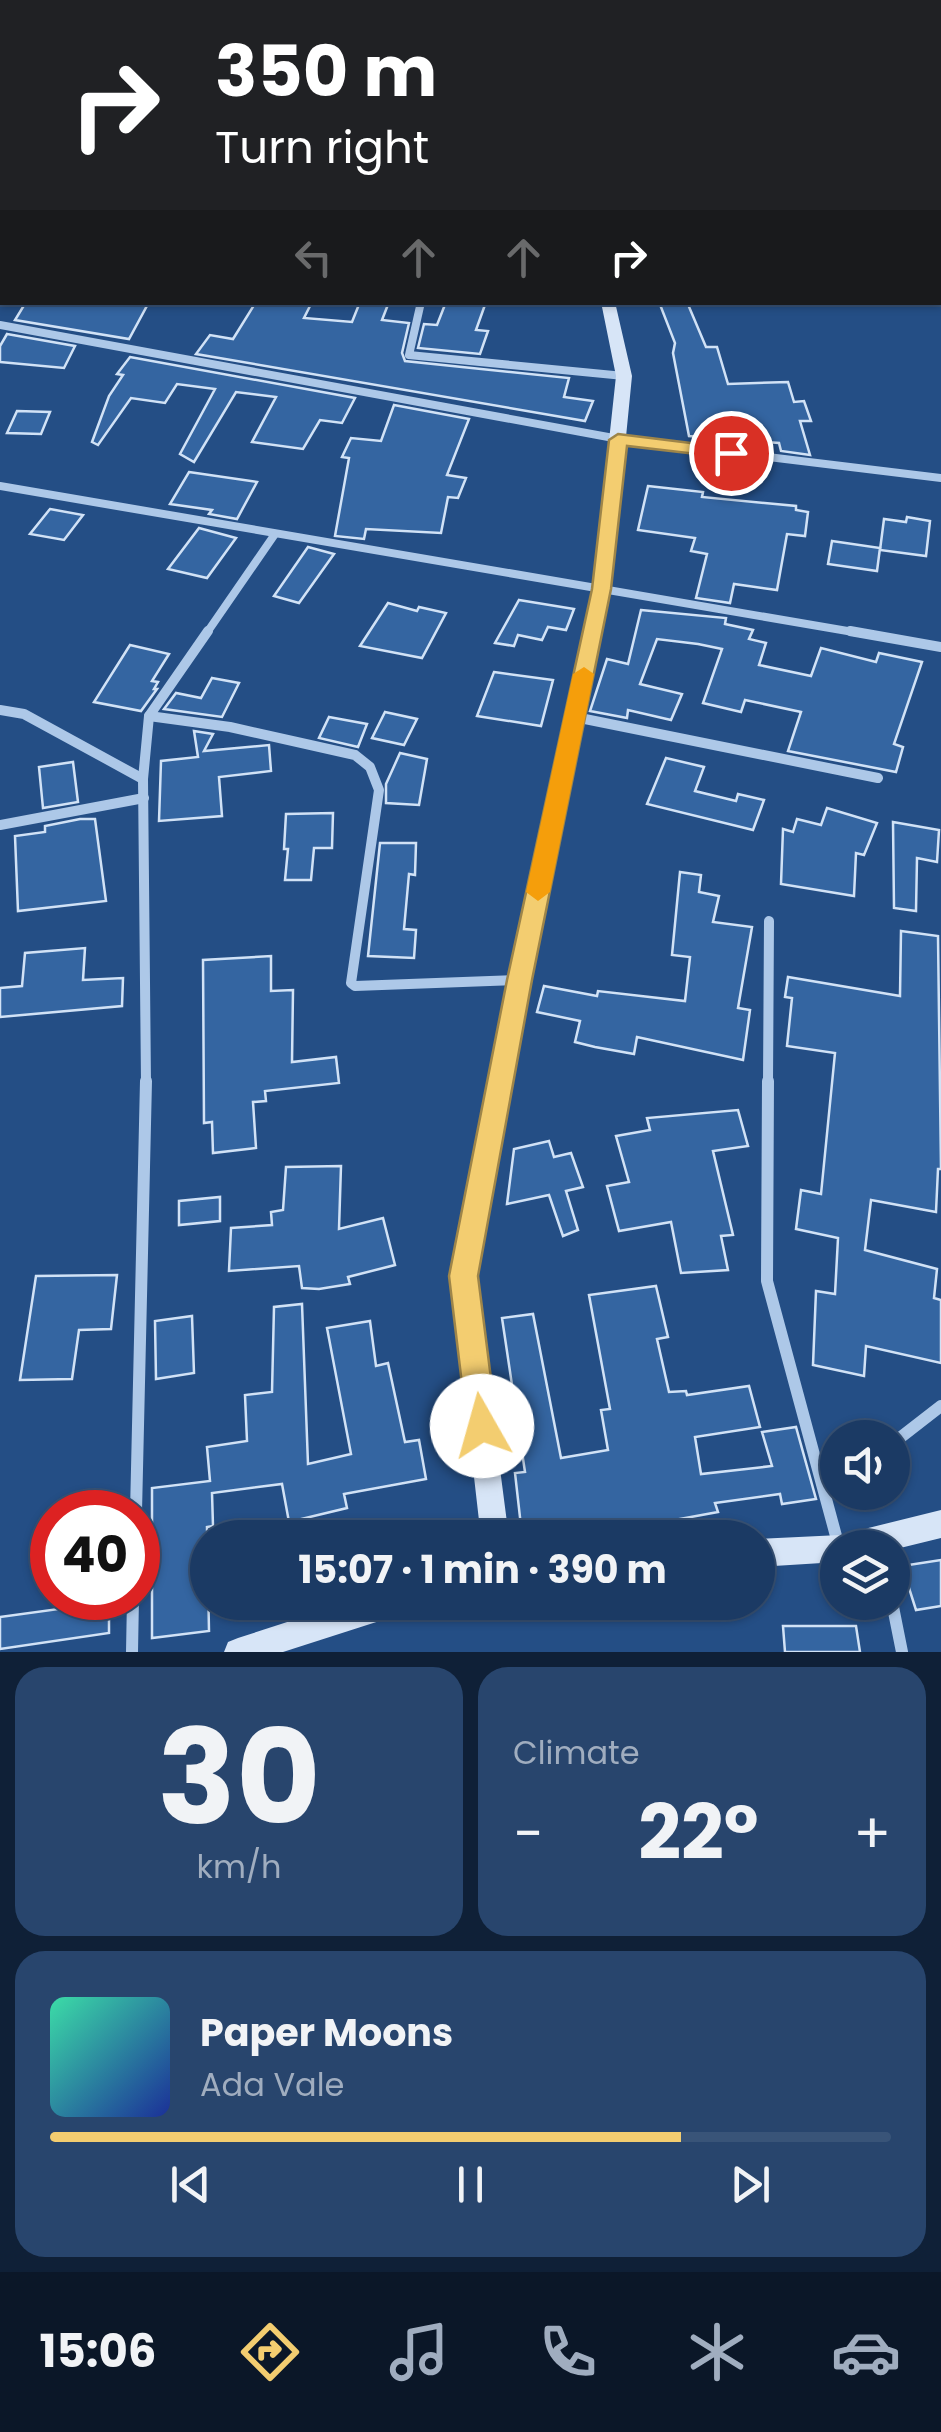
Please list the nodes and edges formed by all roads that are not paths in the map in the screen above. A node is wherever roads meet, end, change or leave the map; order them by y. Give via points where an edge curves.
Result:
1 (420, 305) edge
2 (609, 305) edge
3 (0, 325) edge
4 (624, 376) junction
5 (618, 440) junction
6 (941, 478) edge
7 (0, 486) edge
8 (275, 534) junction
9 (602, 589) junction
10 (941, 647) edge
11 (0, 710) edge
12 (149, 716) junction
13 (575, 716) junction
14 (143, 778) junction
15 (878, 778) dead end
16 (144, 798) junction
17 (0, 825) edge
18 (769, 921) dead end
19 (520, 980) junction
20 (941, 1406) edge
21 (910, 1430) edge
22 (820, 1453) edge
23 (137, 1490) edge
24 (494, 1520) edge
25 (941, 1524) edge
26 (910, 1534) edge
27 (820, 1549) edge
28 (775, 1552) edge
29 (133, 1620) edge
30 (338, 1620) edge
31 (896, 1620) edge
32 (132, 1652) edge
33 (238, 1652) edge
34 (902, 1652) edge

1 - 4 street via 409,355
2 - 4 street
3 - 5 street
4 - 5 street
5 - 6 street
5 - 9 street
7 - 8 street
8 - 9 street
8 - 12 street
9 - 10 street
9 - 13 street
11 - 14 street via 24,714
12 - 14 street
12 - 19 street via 337,751 370,767 378,790 352,983
13 - 15 street
13 - 19 street
14 - 16 street
16 - 17 street
16 - 23 street via 146,1137
18 - 22 street via 767,1280
19 - 24 street via 464,1276
20 - 21 street
25 - 26 street
27 - 28 street
29 - 32 street
30 - 33 street
31 - 34 street

